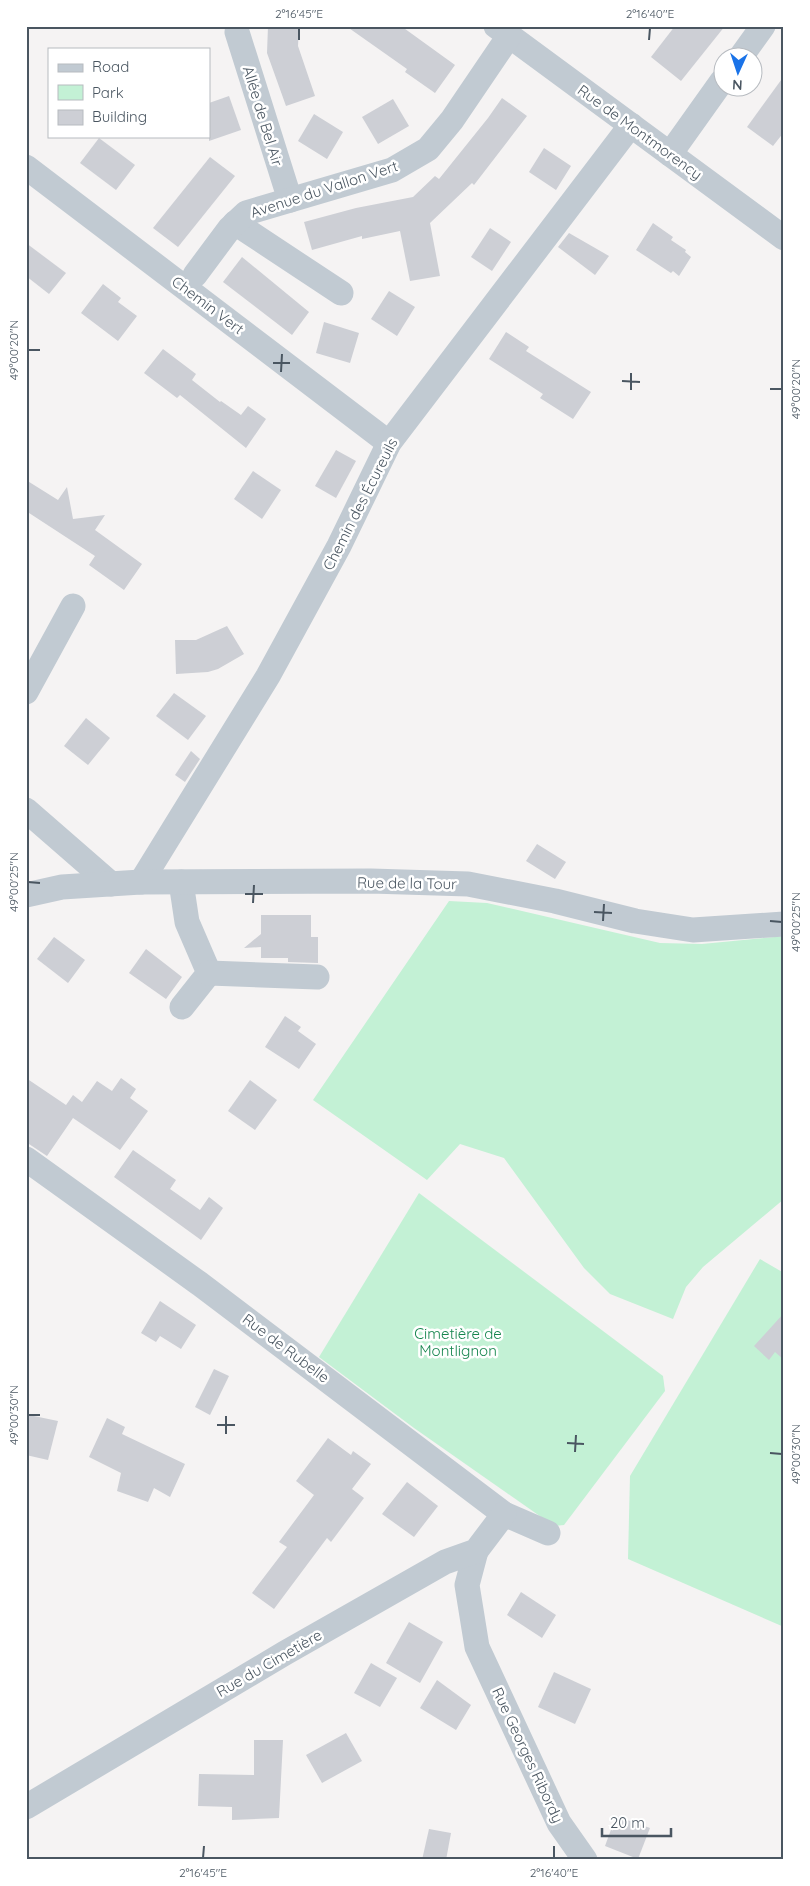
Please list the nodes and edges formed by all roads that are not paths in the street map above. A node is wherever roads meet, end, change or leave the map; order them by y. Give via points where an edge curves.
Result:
1 (763, 26) edge
2 (502, 31) edge
3 (237, 32) dead end
4 (747, 48) edge
5 (712, 95) edge
6 (631, 125) junction
7 (670, 154) junction
8 (26, 167) edge
9 (290, 200) junction
10 (235, 224) junction
11 (784, 238) edge
12 (195, 275) dead end
13 (342, 293) dead end
14 (389, 443) junction
15 (73, 606) dead end
16 (26, 692) edge
17 (26, 810) edge
18 (141, 882) junction
19 (181, 882) junction
20 (110, 884) junction
21 (26, 895) edge
22 (784, 924) edge
23 (208, 973) junction
24 (317, 976) dead end
25 (182, 1007) dead end
26 (26, 1158) edge
27 (504, 1514) junction
28 (548, 1533) dead end
29 (476, 1551) junction
30 (26, 1807) edge
31 (585, 1860) edge

1 - 4 street
2 - 6 street, Rue de Montmorency
2 - 9 street, Avenue du Vallon Vert via 452,120 428,149 392,170
3 - 9 street, Allée de Bel Air
5 - 7 street
6 - 7 street, Rue de Montmorency
6 - 14 street, Chemin des Écureuils
7 - 11 street, Rue de Montmorency
8 - 14 street, Chemin Vert
9 - 10 street, Avenue du Vallon Vert via 246,213
10 - 12 street, Avenue du Vallon Vert
10 - 13 street
14 - 18 street, Chemin des Écureuils via 339,546 268,676
15 - 16 street
17 - 20 street
18 - 19 street, Rue de la Tour
18 - 20 street, Rue de la Tour
19 - 22 street, Rue de la Tour via 468,884 635,921 693,930
19 - 23 street via 187,922
20 - 21 street, Rue de la Tour via 62,887
23 - 24 street
23 - 25 street
26 - 27 street, Rue de Rubelle via 200,1284
27 - 28 street, Rue de Rubelle
27 - 29 street
29 - 30 street, Rue du Cimetière via 445,1562 285,1653
29 - 31 street, Rue Georges Ribordy via 467,1586 477,1646 559,1823

